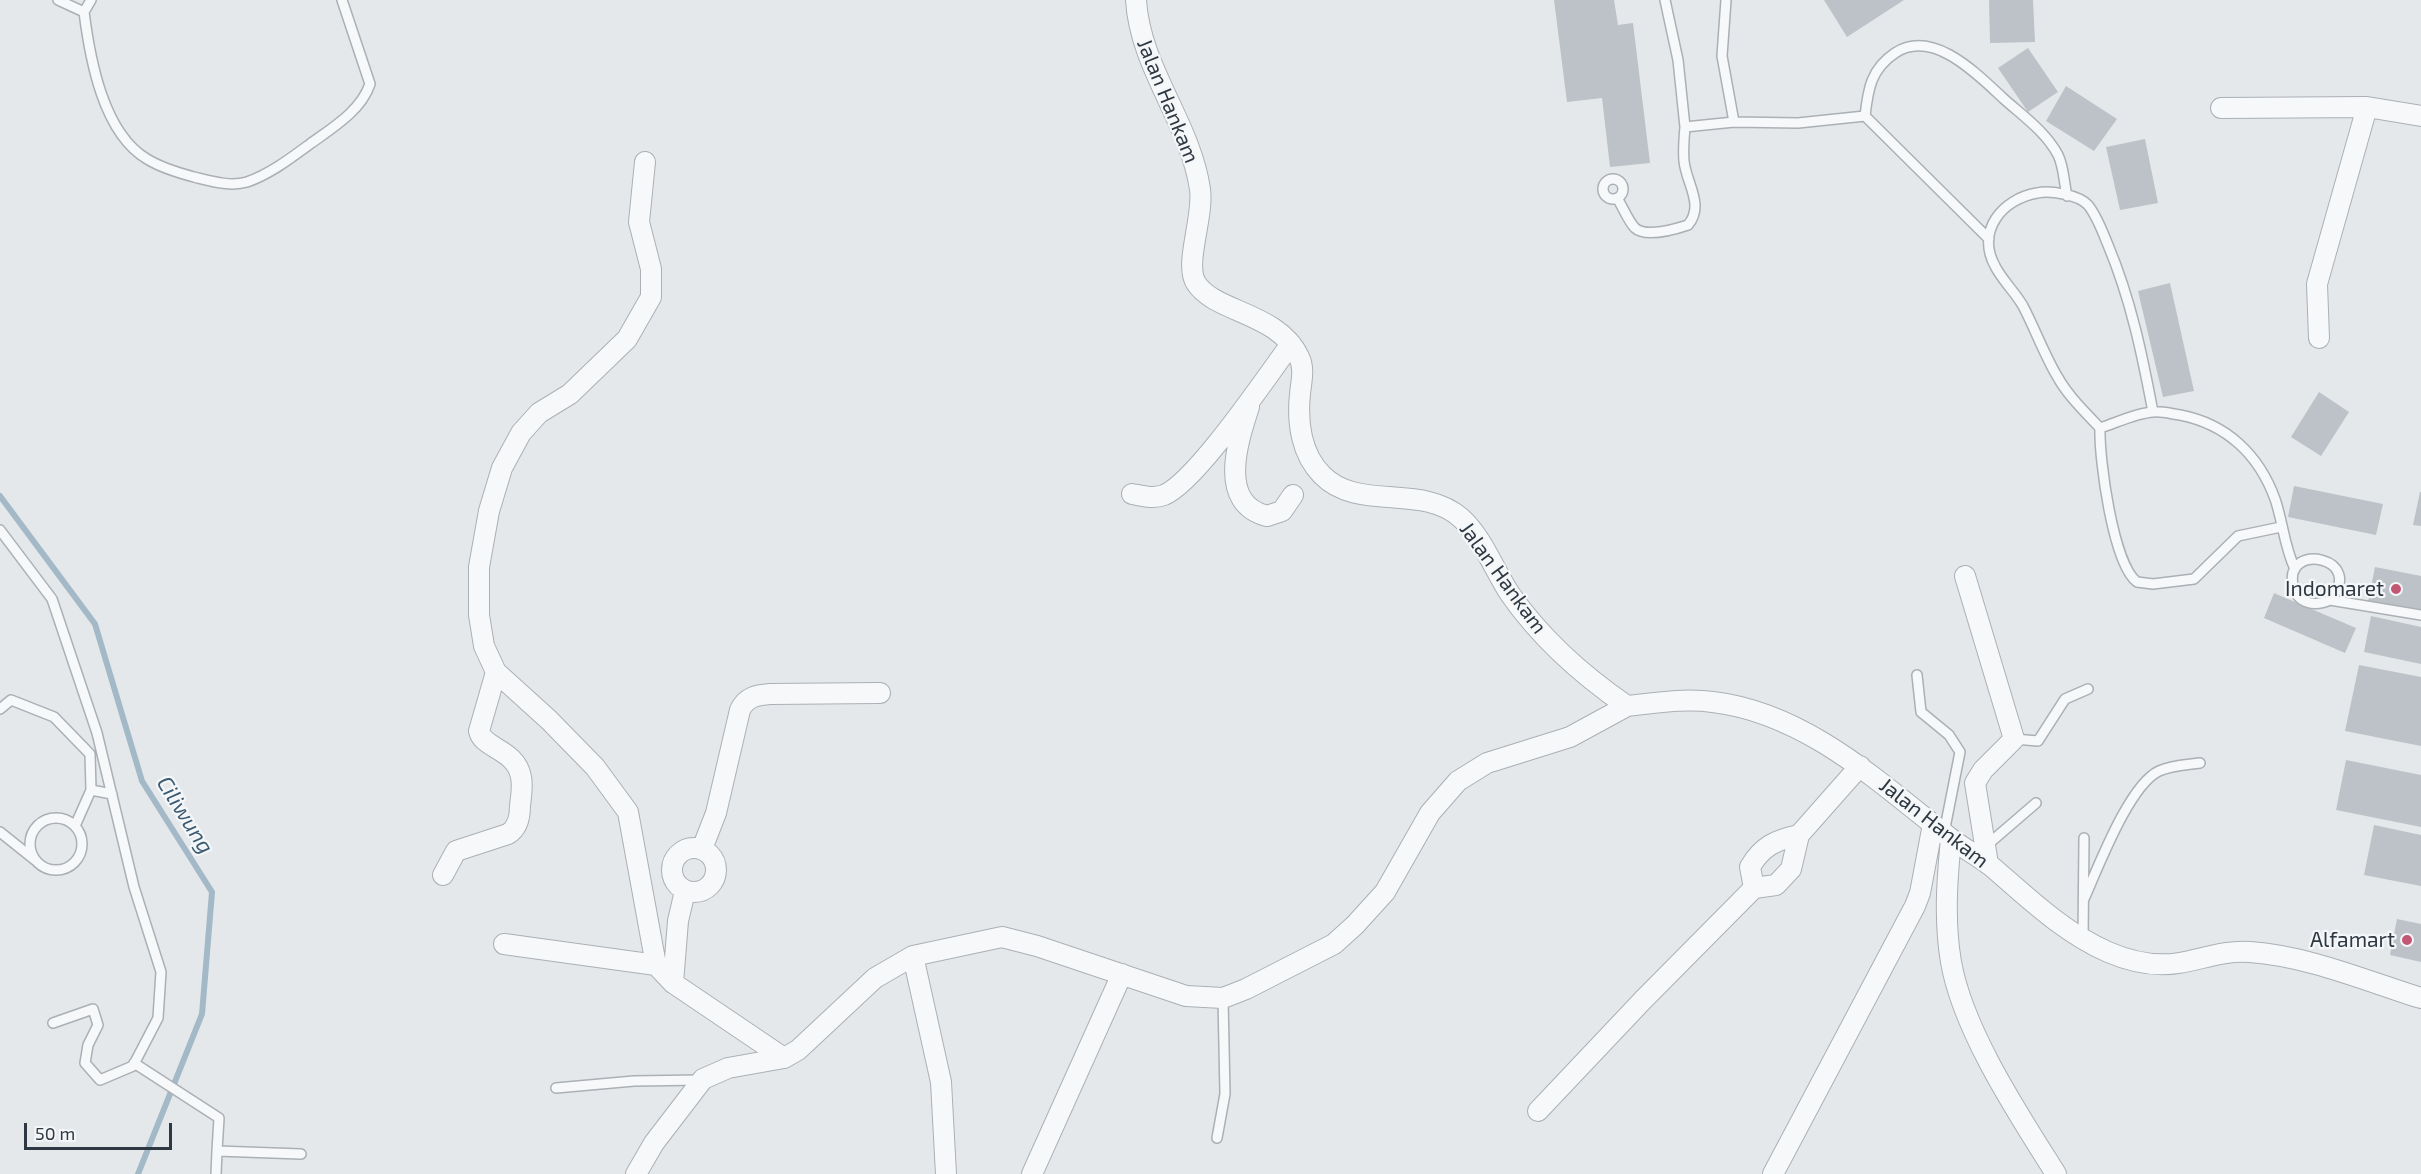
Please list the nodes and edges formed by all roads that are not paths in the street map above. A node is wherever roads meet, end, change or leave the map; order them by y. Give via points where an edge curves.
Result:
1 (58, 0) edge
2 (91, 0) edge
3 (342, 0) edge
4 (1136, 0) edge
5 (1665, 0) edge
6 (1726, 0) edge
7 (84, 12) junction
8 (2367, 107) junction
9 (2221, 108) dead end
10 (1865, 116) junction
11 (2421, 116) edge
12 (1734, 122) junction
13 (1685, 127) junction
14 (645, 162) dead end
15 (2067, 196) junction
16 (1617, 198) dead end
17 (1989, 239) junction
18 (2319, 338) dead end
19 (1291, 344) junction
20 (1255, 391) junction
21 (2153, 412) junction
22 (2100, 428) junction
23 (1132, 494) dead end
24 (1293, 495) dead end
25 (2281, 527) junction
26 (0, 530) edge
27 (2295, 569) junction
28 (1965, 576) dead end
29 (2330, 600) junction
30 (2421, 615) edge
31 (496, 672) junction
32 (1917, 675) dead end
33 (2088, 689) dead end
34 (880, 693) dead end
35 (1627, 706) junction
36 (0, 710) edge
37 (2014, 740) junction
38 (2200, 763) dead end
39 (1860, 766) junction
40 (91, 790) junction
41 (112, 794) junction
42 (2036, 803) dead end
43 (75, 826) junction
44 (0, 832) edge
45 (1943, 832) junction
46 (1799, 835) junction
47 (2084, 838) dead end
48 (702, 849) junction
49 (1987, 855) junction
50 (38, 862) junction
51 (443, 875) dead end
52 (1754, 888) junction
53 (686, 891) junction
54 (2084, 899) junction
55 (2083, 938) junction
56 (504, 944) dead end
57 (913, 957) junction
58 (656, 965) junction
59 (1122, 974) junction
60 (673, 982) junction
61 (1223, 998) junction
62 (2421, 998) edge
63 (53, 1023) dead end
64 (784, 1059) junction
65 (134, 1063) junction
66 (703, 1079) junction
67 (556, 1088) dead end
68 (1538, 1111) dead end
69 (1217, 1138) dead end
70 (217, 1151) junction
71 (302, 1154) dead end
72 (216, 1174) edge
73 (636, 1174) edge
74 (945, 1174) edge
75 (1032, 1174) edge
76 (1773, 1174) edge
77 (2056, 1174) edge

1 - 7 lane
2 - 7 lane
3 - 7 lane via 370,84 367,93 359,106 293,156 247,182 232,184 187,175 147,160 133,149 109,111 98,84
4 - 19 street, Jalan Hankam via 1144,41 1181,123 1200,187 1202,212 1192,266 1195,282 1204,293 1253,316
5 - 13 lane via 1678,60
6 - 12 lane via 1722,56
8 - 9 street
8 - 11 street
8 - 18 street via 2317,284
10 - 12 lane via 1798,123
10 - 15 lane via 1870,81 1882,63 1910,45 1932,47 1977,74 2043,135 2061,163
10 - 17 lane
12 - 13 lane
13 - 16 lane via 1684,163 1696,203 1695,216 1688,225 1640,232
14 - 31 street via 639,222 651,269 651,297 627,339 570,394 539,414 521,433 502,468 489,511 479,567 479,615 484,646
15 - 17 lane via 2045,191 2022,198 1994,218
15 - 21 lane via 2087,203 2122,278 2135,320
17 - 22 lane via 1993,263 2022,304 2057,377
19 - 20 street
19 - 35 street, Jalan Hankam via 1303,370 1299,428 1309,456 1322,475 1348,491 1413,499 1447,509 1461,518 1540,632 1580,671
20 - 23 street via 1189,477 1165,495 1151,498
20 - 24 street via 1236,451 1237,491 1247,506 1267,516 1282,511
21 - 22 lane
21 - 25 lane via 2208,423 2245,448 2268,481
22 - 25 lane via 2102,472 2116,534 2125,566 2137,582 2194,579 2238,536
25 - 27 lane
26 - 41 lane via 52,599 97,733
27 - 29 lane via 2292,578 2297,595 2312,604
27 - 29 lane via 2312,558 2332,564 2339,582
28 - 37 street
29 - 30 lane
31 - 51 street via 479,731 482,738 504,751 517,765 521,782 518,819 508,834 456,851
31 - 58 street via 595,767 628,812
32 - 45 lane via 1921,712 1948,735 1960,752
33 - 37 lane via 2065,699 2038,741
34 - 48 street via 770,694 756,695 745,702 716,813
35 - 39 street, Jalan Hankam via 1712,701 1739,707 1796,729
35 - 61 street via 1570,737 1499,758 1472,772 1441,797 1391,883 1355,925 1334,944 1298,964
36 - 40 lane via 11,700 54,717 90,754
37 - 49 street via 1975,783
38 - 54 lane via 2175,766 2146,779 2128,806
39 - 45 street, Jalan Hankam
39 - 46 street
40 - 41 lane
40 - 43 lane
41 - 65 lane via 160,972 158,1018
42 - 49 lane
43 - 50 lane via 82,842 71,866 54,870
43 - 50 lane via 59,818 41,822 31,837 32,855
44 - 50 lane
45 - 49 street, Jalan Hankam
45 - 76 street via 1915,906
45 - 77 street via 1951,964 1961,997 2006,1091
46 - 52 street via 1791,868 1776,885
46 - 52 street via 1772,841 1754,859 1749,877
47 - 54 lane
48 - 53 street via 680,852 672,866 674,881
48 - 53 street via 714,860 716,875 701,892
49 - 55 street, Jalan Hankam via 2039,907
52 - 68 street
53 - 60 street via 678,921
54 - 55 lane
55 - 62 street, Jalan Hankam via 2118,956 2151,963 2177,963 2235,952 2274,956
56 - 58 street
57 - 59 street via 1002,937
57 - 64 street via 875,978
57 - 74 street via 941,1082
58 - 60 street
59 - 61 street via 1186,996
59 - 75 street
60 - 64 street
61 - 69 lane via 1225,1094
63 - 65 lane via 93,1009 98,1025 85,1063 99,1080
64 - 66 street via 735,1066
65 - 70 lane via 219,1118
66 - 67 lane
66 - 73 street via 654,1143
70 - 71 lane
70 - 72 lane

